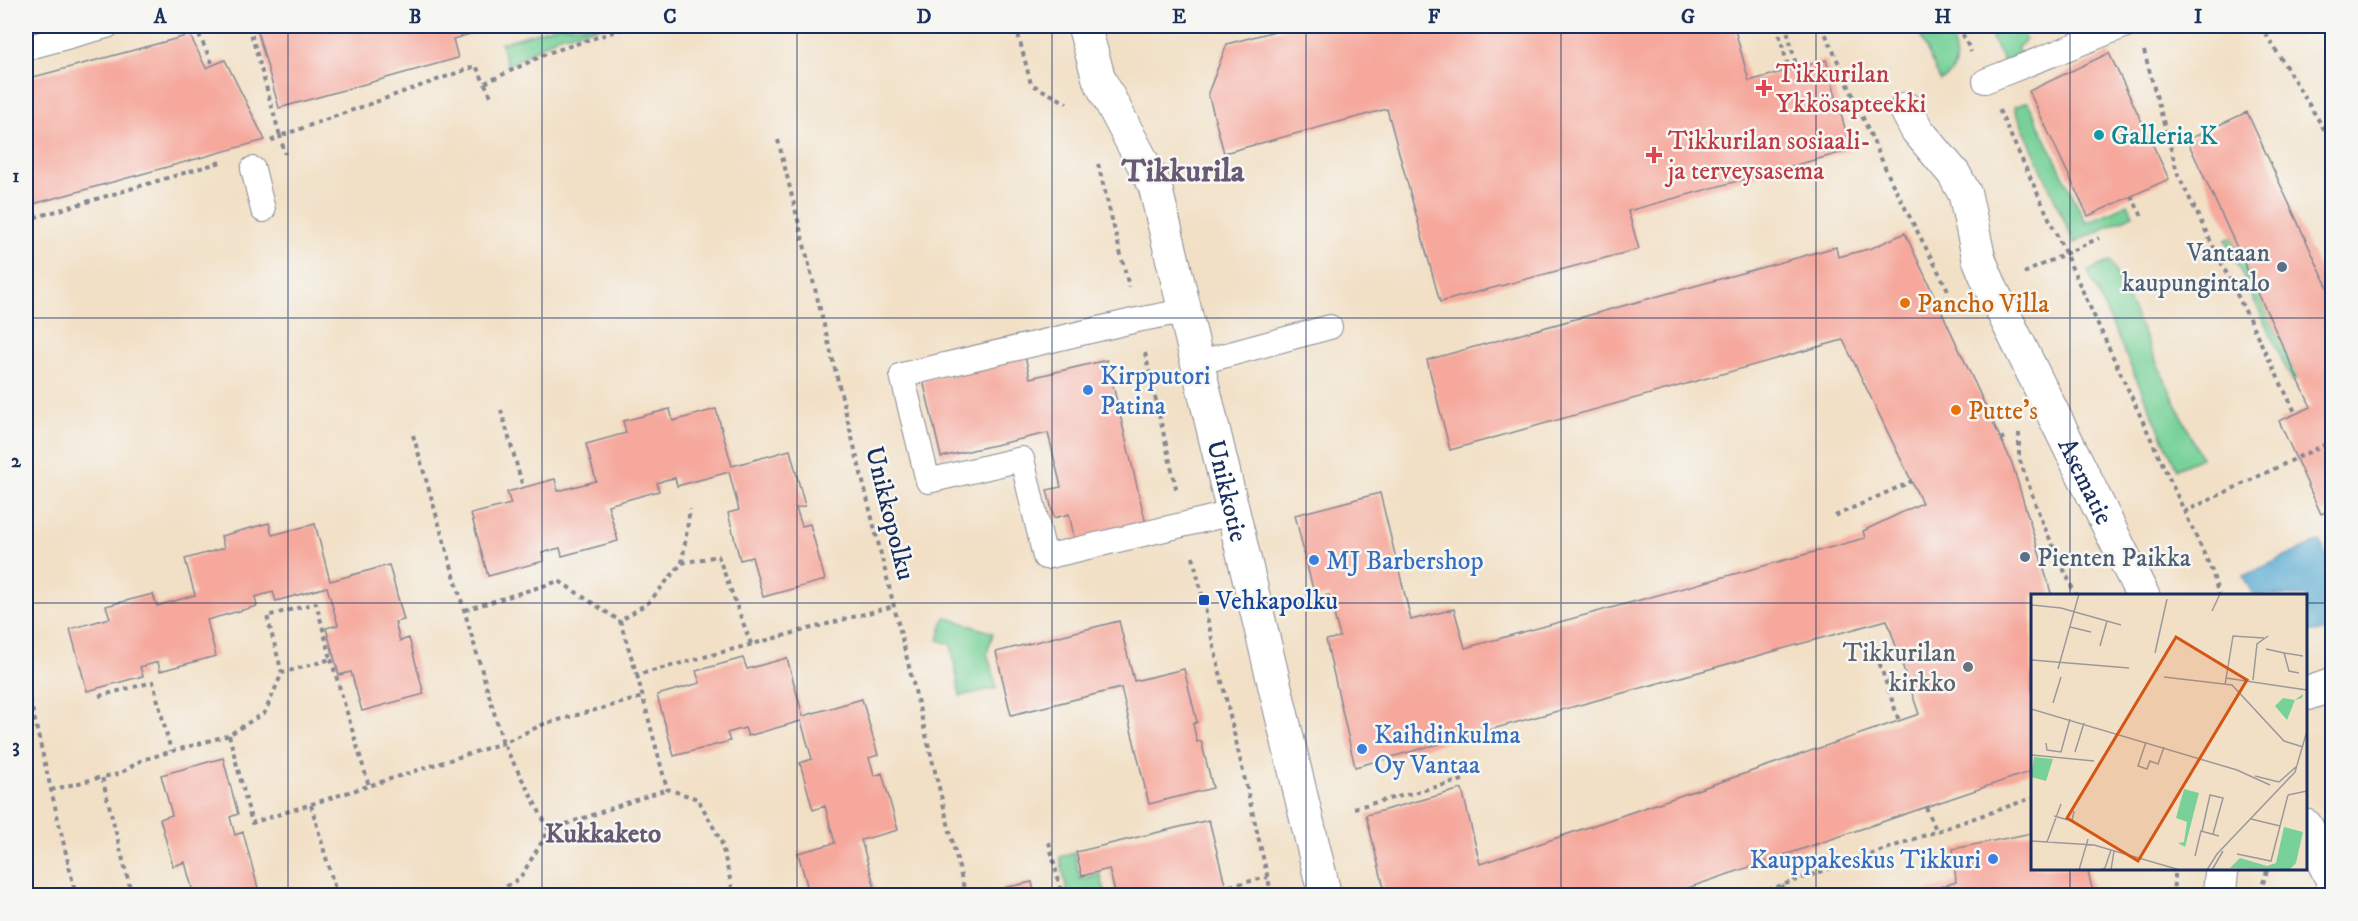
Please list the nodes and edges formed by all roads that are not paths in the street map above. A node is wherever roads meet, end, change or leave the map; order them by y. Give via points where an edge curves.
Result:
1 (107, 26) edge
2 (1084, 26) edge
3 (2124, 26) edge
4 (26, 48) edge
5 (1985, 81) road end
6 (1906, 109) dead end
7 (252, 169) dead end
8 (263, 210) dead end
9 (1184, 311) junction
10 (1330, 327) dead end
11 (1197, 363) junction
12 (1233, 513) junction
13 (2142, 594) edge
14 (2332, 685) edge
15 (2307, 694) edge
16 (2307, 828) edge
17 (2223, 870) edge
18 (2332, 879) edge
19 (1325, 896) edge
20 (2219, 896) edge

1 - 4 lane
2 - 9 street, Unikkotie via 1099,79 1155,186
3 - 5 lane
6 - 13 street, Asematie via 1917,130 1962,188 1978,259
7 - 8 lane
9 - 11 street, Unikkotie
9 - 12 lane via 903,375 928,481 1022,459 1045,557
10 - 11 lane
11 - 12 street, Unikkotie
12 - 19 street, Unikkotie
14 - 15 street
16 - 18 street
17 - 20 street

